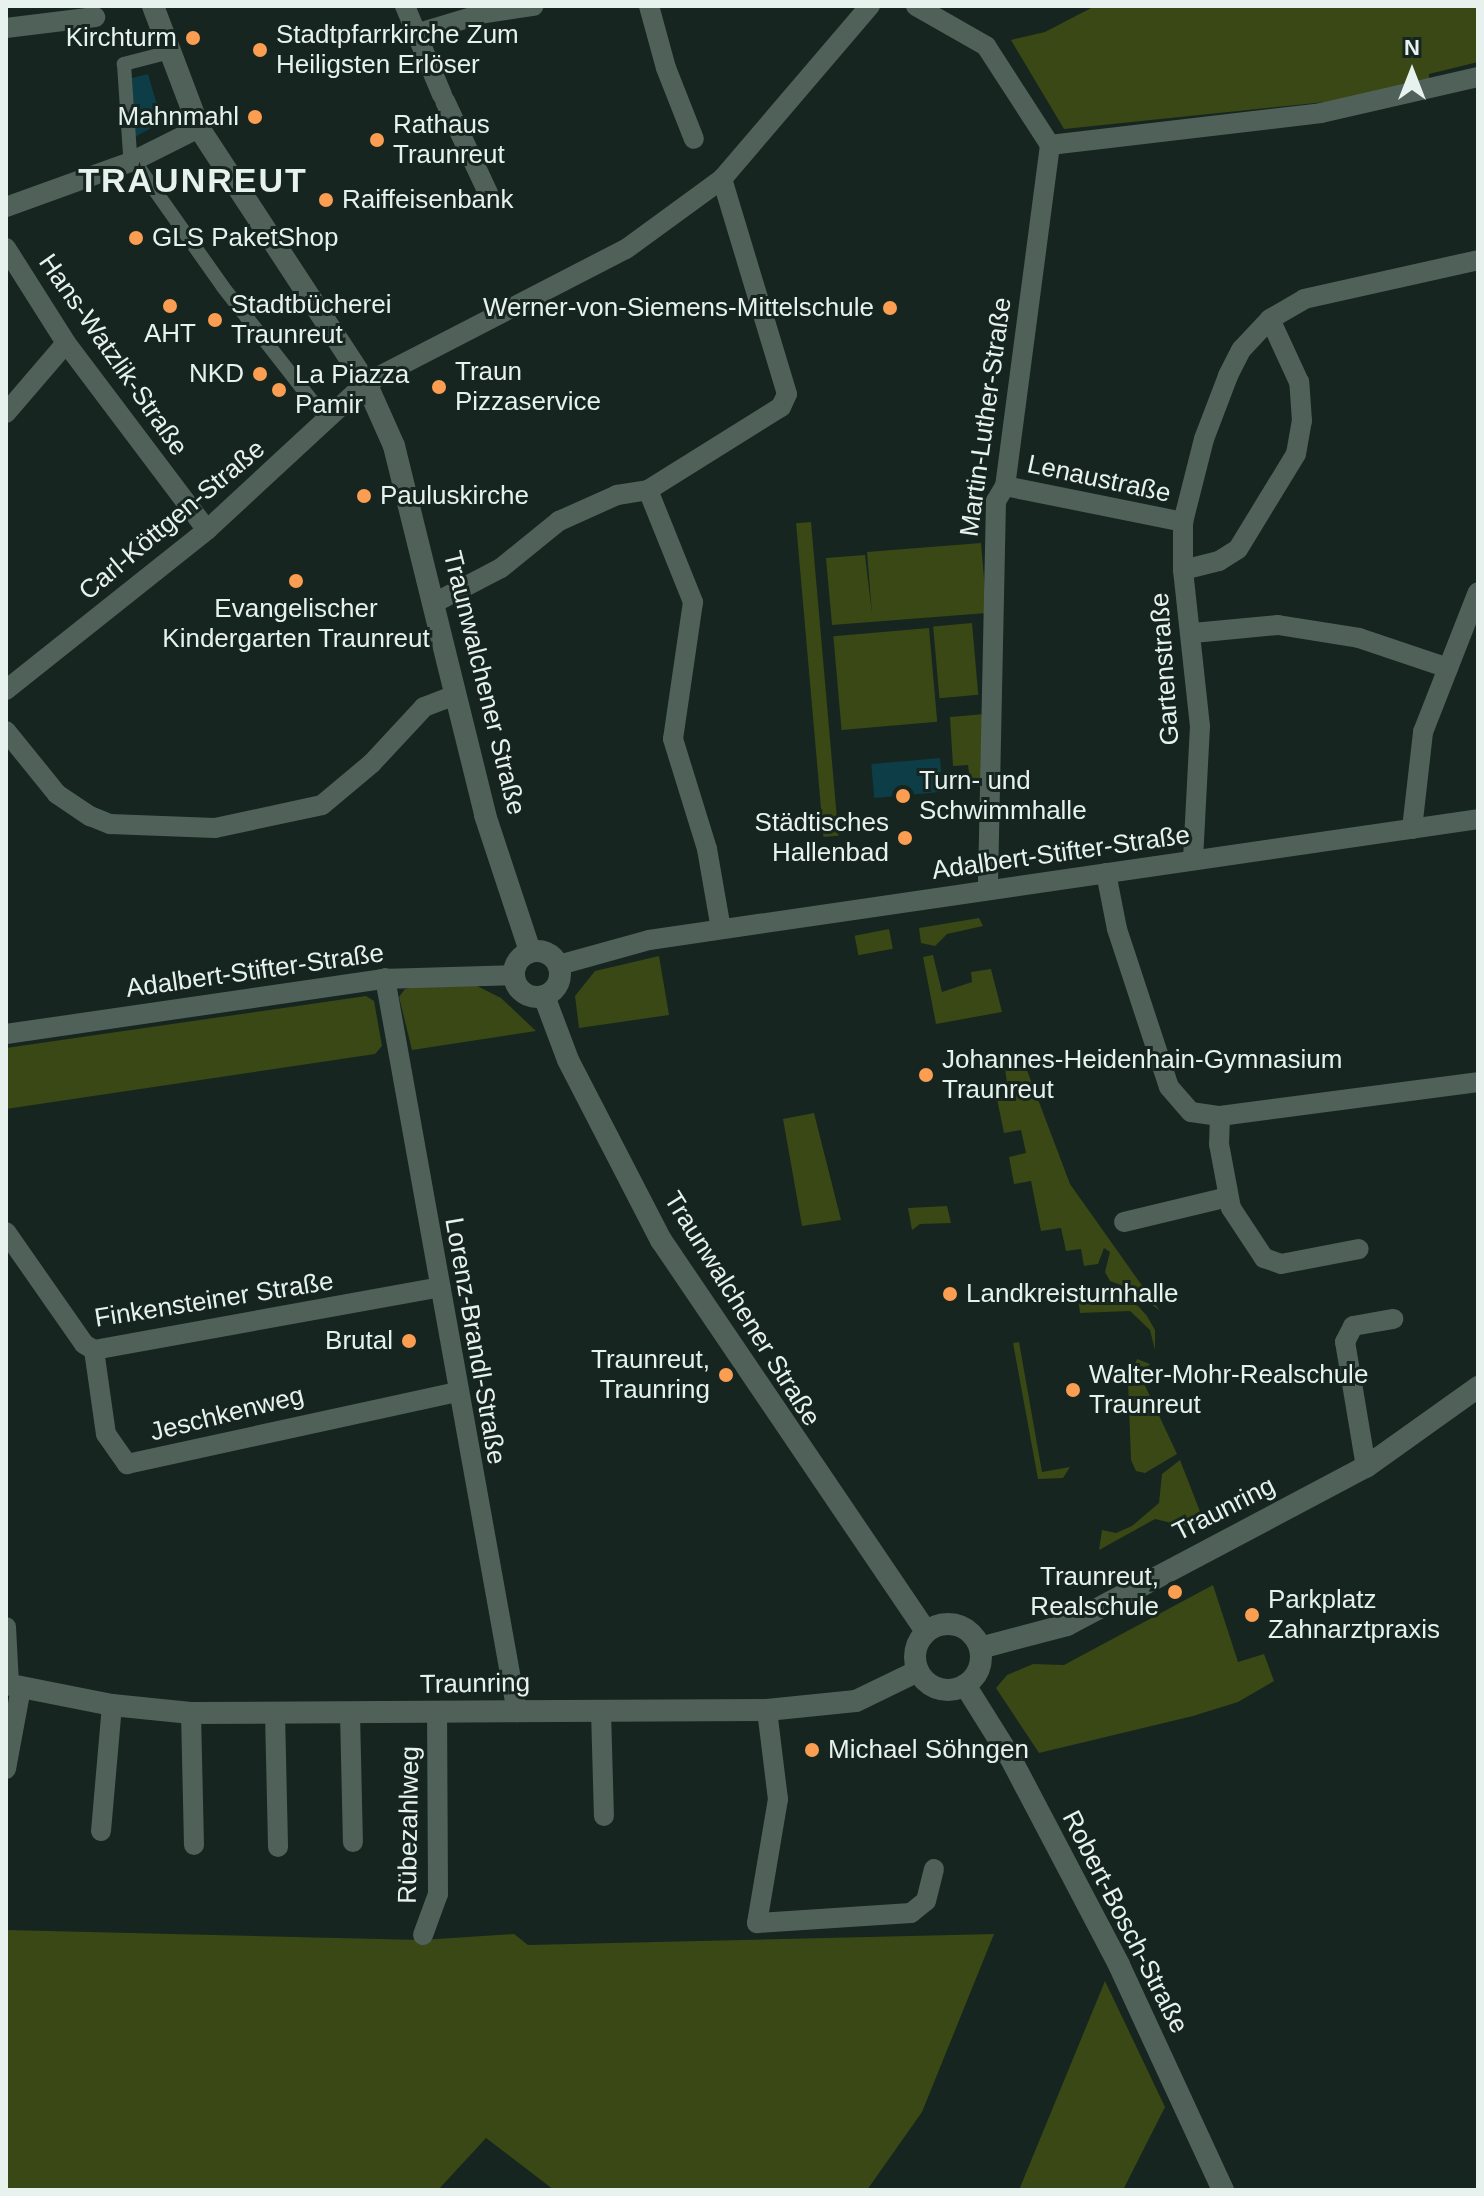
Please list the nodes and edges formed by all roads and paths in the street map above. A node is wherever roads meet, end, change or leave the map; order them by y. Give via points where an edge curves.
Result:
1 (153, 6) edge
2 (405, 6) edge
3 (533, 6) edge
4 (649, 6) edge
5 (870, 6) edge
6 (916, 6) edge
7 (95, 17) dead end
8 (6, 28) edge
9 (415, 34) junction
10 (170, 52) junction
11 (1478, 77) edge
12 (199, 128) junction
13 (694, 139) dead end
14 (1050, 145) junction
15 (133, 161) junction
16 (722, 179) junction
17 (488, 193) dead end
18 (6, 207) edge
19 (6, 248) edge
20 (1478, 260) edge
21 (223, 287) junction
22 (211, 297) dead end
23 (1270, 319) junction
24 (66, 343) junction
25 (366, 383) junction
26 (6, 413) edge
27 (326, 419) junction
28 (1005, 486) junction
29 (648, 490) junction
30 (1183, 522) junction
31 (207, 530) junction
32 (1183, 570) junction
33 (1478, 592) edge
34 (436, 602) junction
35 (1193, 633) junction
36 (1448, 668) junction
37 (6, 690) edge
38 (456, 695) junction
39 (6, 731) edge
40 (1478, 819) edge
41 (1412, 829) junction
42 (1193, 860) junction
43 (1106, 873) junction
44 (988, 890) junction
45 (721, 929) junction
46 (530, 951) junction
47 (559, 965) junction
48 (513, 975) junction
49 (385, 978) junction
50 (544, 996) junction
51 (6, 1034) edge
52 (1478, 1082) edge
53 (1220, 1116) junction
54 (1228, 1197) junction
55 (1124, 1222) dead end
56 (6, 1232) edge
57 (1359, 1249) dead end
58 (440, 1287) junction
59 (1393, 1319) dead end
60 (94, 1350) junction
61 (1478, 1387) edge
62 (458, 1392) junction
63 (1366, 1467) junction
64 (6, 1627) edge
65 (926, 1632) junction
66 (980, 1648) junction
67 (918, 1671) junction
68 (12, 1685) edge
69 (965, 1685) junction
70 (112, 1705) junction
71 (767, 1710) junction
72 (601, 1711) junction
73 (517, 1712) junction
74 (191, 1713) junction
75 (275, 1713) junction
76 (350, 1713) junction
77 (437, 1713) junction
78 (6, 1769) edge
79 (604, 1816) dead end
80 (101, 1831) dead end
81 (353, 1842) dead end
82 (194, 1845) dead end
83 (278, 1847) dead end
84 (934, 1869) dead end
85 (423, 1935) dead end
86 (1223, 2190) edge

1 - 10 main road, Traunwalchener Straße
2 - 9 street
3 - 9 street via 485,13
4 - 13 street
5 - 16 street, Carl-Köttgen-Straße
6 - 14 street via 969,33 992,52
7 - 8 street
9 - 17 street
10 - 12 main road, Traunwalchener Straße
10 - 15 street via 124,64
11 - 14 street via 1321,113
12 - 15 street
12 - 25 main road, Traunwalchener Straße
14 - 28 street, Martin-Luther-Straße
15 - 18 street
15 - 21 street
16 - 25 street, Carl-Köttgen-Straße via 626,249
16 - 29 street via 787,394 771,417
19 - 24 street, Hans-Watzlik-Straße
20 - 23 street, Gartenstraße via 1304,299
21 - 22 street
21 - 27 street
23 - 30 street, Gartenstraße via 1241,350 1228,376 1204,439
23 - 32 street, Gartenstraße via 1299,382 1302,421 1296,454 1238,549 1219,561
24 - 26 street
24 - 31 street, Hans-Watzlik-Straße
25 - 27 street, Carl-Köttgen-Straße
25 - 34 main road, Traunwalchener Straße via 403,473
27 - 31 street, Carl-Köttgen-Straße
28 - 30 street, Lenaustraße
28 - 44 street, Martin-Luther-Straße via 996,501
29 - 34 street via 617,495 559,521 501,568
29 - 45 street via 693,602 673,739 707,849
30 - 32 street, Gartenstraße
31 - 37 street, Carl-Köttgen-Straße
32 - 35 street, Gartenstraße
33 - 36 street
34 - 38 main road, Traunwalchener Straße
35 - 36 street via 1278,625 1359,638
35 - 42 street, Gartenstraße via 1200,726
36 - 41 street via 1423,732
38 - 39 street via 435,700 415,715 372,763 322,805 215,828 110,824 90,816 57,794
38 - 46 main road, Traunwalchener Straße via 485,815
40 - 41 street, Adalbert-Stifter-Straße
41 - 42 street, Adalbert-Stifter-Straße
42 - 43 street, Adalbert-Stifter-Straße
43 - 44 street, Adalbert-Stifter-Straße
43 - 53 street via 1117,929 1169,1087 1191,1112
44 - 45 street, Adalbert-Stifter-Straße
45 - 47 street, Adalbert-Stifter-Straße via 625,945
46 - 47 main road via 550,954
46 - 48 main road via 518,960
47 - 50 main road via 560,980
48 - 49 street, Adalbert-Stifter-Straße
48 - 50 main road via 523,993
49 - 51 street, Adalbert-Stifter-Straße
49 - 58 street, Lorenz-Brandl-Straße
50 - 65 main road, Traunwalchener Straße via 568,1060 661,1240
52 - 53 street
53 - 54 street
54 - 55 street
54 - 57 street via 1264,1258 1281,1264
56 - 60 street, Finkensteiner Straße via 84,1344
58 - 60 street, Finkensteiner Straße
58 - 62 street, Lorenz-Brandl-Straße
59 - 63 street via 1353,1326 1345,1342
60 - 62 street, Jeschkenweg via 106,1434 127,1464
61 - 63 main road, Traunring
62 - 73 street, Lorenz-Brandl-Straße
63 - 66 main road, Traunring via 1067,1625
64 - 68 street
65 - 66 main road via 957,1625 974,1636
65 - 67 main road via 916,1648
66 - 69 main road via 979,1669
67 - 69 main road via 938,1688
67 - 71 main road, Traunring via 856,1701
68 - 70 main road, Traunring
68 - 78 street
69 - 86 main road, Robert-Bosch-Straße via 1010,1757 1119,1965
70 - 74 main road, Traunring
70 - 80 street
71 - 72 main road, Traunring
71 - 84 street via 778,1799 757,1923 911,1913 926,1901
72 - 73 main road, Traunring
72 - 79 street
73 - 77 main road, Traunring
74 - 75 main road, Traunring
74 - 82 street
75 - 76 main road, Traunring
75 - 83 street
76 - 77 main road, Traunring
76 - 81 street
77 - 85 street, Rübezahlweg via 438,1894

